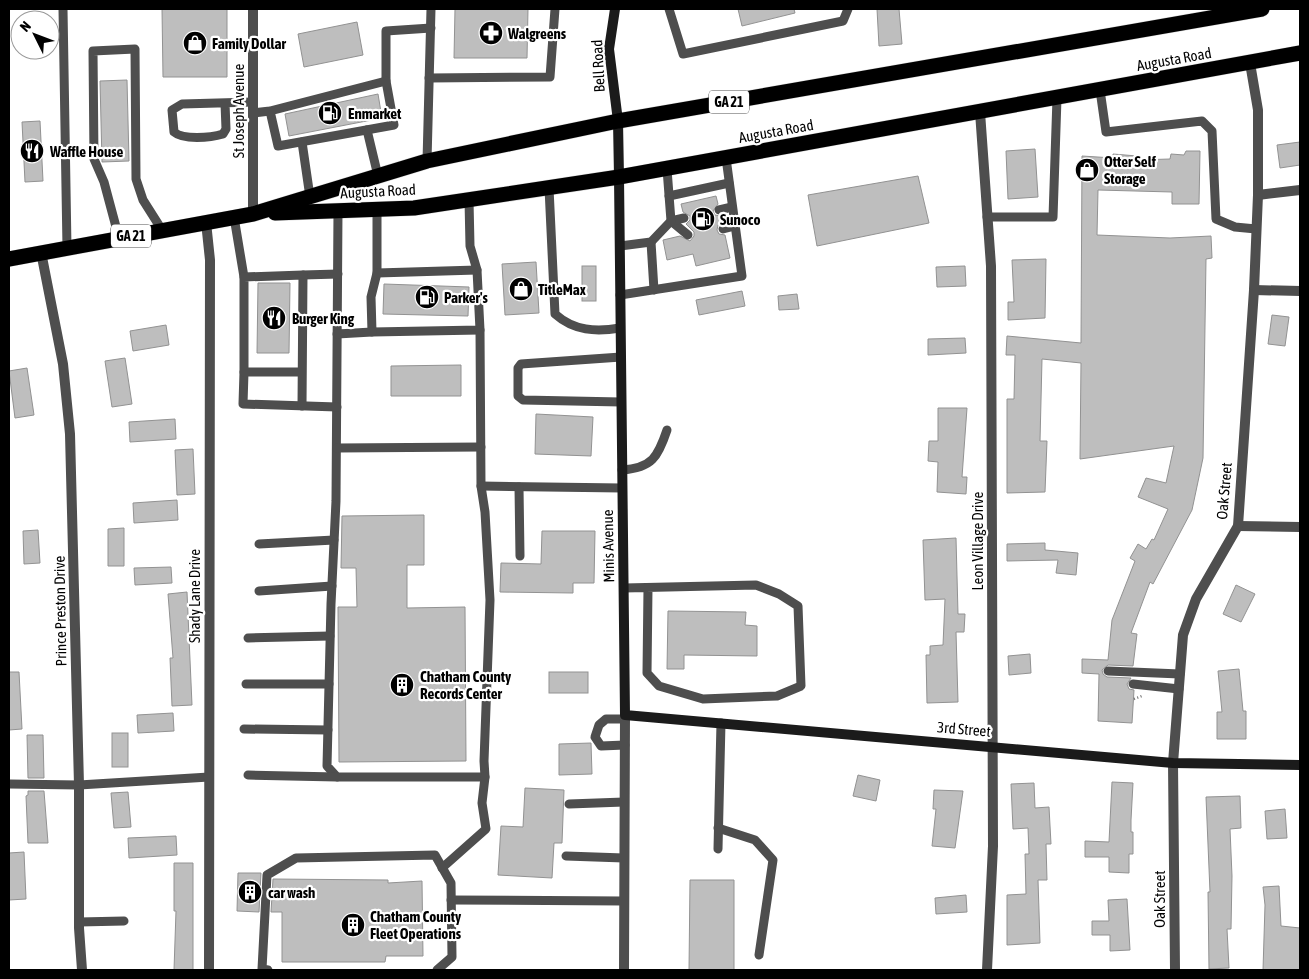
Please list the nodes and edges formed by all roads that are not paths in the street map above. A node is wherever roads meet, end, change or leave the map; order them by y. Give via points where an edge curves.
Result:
1 (63, 9) edge
2 (253, 9) edge
3 (431, 9) edge
4 (555, 9) edge
5 (615, 9) edge
6 (668, 9) edge
7 (848, 9) edge
8 (1245, 9) edge
9 (1262, 9) edge
10 (1210, 18) junction
11 (430, 28) junction
12 (1300, 53) edge
13 (1250, 63) junction
14 (429, 78) junction
15 (386, 81) junction
16 (1100, 90) junction
17 (1058, 98) junction
18 (253, 102) junction
19 (225, 103) junction
20 (270, 112) junction
21 (980, 112) junction
22 (253, 113) junction
23 (618, 121) junction
24 (367, 130) junction
25 (302, 142) junction
26 (726, 158) junction
27 (427, 161) junction
28 (667, 169) junction
29 (378, 176) junction
30 (619, 177) junction
31 (729, 183) junction
32 (548, 188) junction
33 (1300, 190) edge
34 (1258, 195) junction
35 (669, 196) junction
36 (310, 197) junction
37 (469, 200) junction
38 (732, 207) junction
39 (377, 209) junction
40 (719, 210) dead end
41 (338, 211) junction
42 (253, 214) junction
43 (987, 216) junction
44 (234, 217) junction
45 (684, 218) dead end
46 (671, 220) junction
47 (206, 222) junction
48 (735, 226) junction
49 (723, 229) dead end
50 (1256, 229) junction
51 (162, 230) junction
52 (688, 235) dead end
53 (119, 238) junction
54 (651, 242) junction
55 (620, 246) junction
56 (67, 248) junction
57 (41, 252) junction
58 (9, 259) edge
59 (478, 270) junction
60 (378, 273) junction
61 (338, 274) junction
62 (303, 275) junction
63 (244, 277) junction
64 (654, 290) junction
65 (1254, 290) junction
66 (1300, 291) edge
67 (620, 295) junction
68 (620, 328) junction
69 (480, 330) junction
70 (372, 332) junction
71 (338, 334) junction
72 (621, 357) junction
73 (244, 372) junction
74 (302, 372) junction
75 (621, 402) junction
76 (302, 406) junction
77 (337, 407) junction
78 (667, 430) dead end
79 (481, 447) junction
80 (337, 448) junction
81 (622, 470) junction
82 (481, 486) junction
83 (518, 487) junction
84 (622, 488) junction
85 (1238, 526) junction
86 (1300, 528) edge
87 (334, 540) junction
88 (259, 544) dead end
89 (520, 556) dead end
90 (332, 586) junction
91 (624, 588) junction
92 (648, 588) junction
93 (259, 591) dead end
94 (330, 636) junction
95 (248, 638) dead end
96 (1108, 671) dead end
97 (1180, 674) junction
98 (246, 684) dead end
99 (329, 684) junction
100 (1134, 684) dead end
101 (1179, 689) junction
102 (625, 717) junction
103 (721, 723) junction
104 (244, 729) dead end
105 (328, 730) junction
106 (625, 744) junction
107 (992, 746) junction
108 (1173, 763) junction
109 (1300, 765) edge
110 (248, 775) dead end
111 (209, 777) junction
112 (337, 777) junction
113 (485, 777) junction
114 (9, 784) edge
115 (79, 785) junction
116 (624, 802) junction
117 (569, 804) dead end
118 (718, 828) junction
119 (718, 849) dead end
120 (566, 856) dead end
121 (624, 858) junction
122 (442, 868) junction
123 (451, 900) junction
124 (623, 900) junction
125 (124, 921) dead end
126 (79, 922) junction
127 (760, 956) dead end
128 (82, 970) edge
129 (209, 970) edge
130 (268, 970) edge
131 (437, 970) edge
132 (624, 970) edge
133 (987, 970) edge
134 (1174, 970) edge

1 - 56 lane
2 - 18 street, St Joseph Avenue
3 - 11 lane
4 - 14 lane via 550,76
5 - 23 street, Bell Road via 609,49
6 - 7 lane via 683,54 843,21
8 - 10 highway
9 - 10 highway
10 - 23 highway, Augusta Road / GA 21
11 - 14 lane
11 - 15 lane via 386,31
12 - 13 highway, Augusta Road / GA 21
13 - 16 highway, Augusta Road / GA 21
13 - 34 street, Oak Street via 1258,110
14 - 27 lane
15 - 20 lane
15 - 24 lane via 394,125
16 - 17 highway, Augusta Road / GA 21
16 - 50 lane via 1106,132 1202,121 1212,131 1216,219 1235,227
17 - 21 highway, Augusta Road / GA 21
17 - 43 lane via 1053,217
18 - 19 lane
18 - 22 street, St Joseph Avenue
19 - 19 lane via 182,104 172,110 171,126 178,136 223,134 226,129
20 - 22 lane
20 - 25 lane via 278,146
21 - 26 highway, Augusta Road / GA 21
21 - 43 street, Leon Village Drive
22 - 42 street, St Joseph Avenue
23 - 27 highway, Augusta Road / GA 21
23 - 30 street, Minis Avenue
24 - 25 lane
24 - 29 lane
25 - 36 lane
26 - 28 highway, Augusta Road / GA 21
26 - 31 lane
27 - 29 highway, Augusta Road / GA 21
28 - 30 highway, Augusta Road / GA 21
28 - 35 lane
29 - 36 highway, Augusta Road / GA 21
30 - 32 highway, Augusta Road / GA 21
30 - 55 street, Minis Avenue
31 - 35 lane
31 - 38 lane
32 - 37 highway, Augusta Road / GA 21
32 - 68 lane via 555,314 567,324 602,331
33 - 34 street
34 - 50 street, Oak Street
35 - 46 lane
36 - 42 highway, Augusta Road / GA 21
37 - 39 highway, Augusta Road / GA 21 via 414,208
37 - 59 lane via 470,246
38 - 40 lane
38 - 48 lane
39 - 41 highway, Augusta Road / GA 21
39 - 60 lane
41 - 42 highway, Augusta Road / GA 21
41 - 61 lane
42 - 44 highway, Augusta Road / GA 21
43 - 107 street, Leon Village Drive via 991,266
44 - 47 highway, Augusta Road / GA 21
44 - 63 lane
45 - 46 lane
46 - 52 lane
46 - 54 lane
47 - 51 highway, Augusta Road / GA 21
47 - 111 street, Shady Lane Drive via 210,260
48 - 49 lane
48 - 64 lane via 742,276
50 - 65 street, Oak Street
51 - 53 highway, Augusta Road / GA 21
51 - 53 lane via 143,200 136,179 135,49 94,51 94,159 104,182
53 - 56 highway, Augusta Road / GA 21
54 - 55 lane
54 - 64 lane
55 - 67 street, Minis Avenue
56 - 57 highway, Augusta Road / GA 21
57 - 58 highway, Augusta Road / GA 21
57 - 115 street, Prince Preston Drive via 63,364 70,434
59 - 60 lane
59 - 69 lane
60 - 70 lane via 371,297
61 - 62 lane
61 - 71 lane
62 - 63 lane
62 - 74 lane
63 - 73 lane
64 - 67 lane
65 - 66 street
65 - 85 street, Oak Street
67 - 68 street, Minis Avenue
68 - 72 street, Minis Avenue
69 - 70 lane
69 - 79 lane
70 - 71 lane
71 - 77 lane
72 - 75 street, Minis Avenue
72 - 75 lane via 521,364 518,368 518,396 523,400
73 - 74 lane
73 - 76 lane via 243,404
74 - 76 lane
75 - 81 street, Minis Avenue
76 - 77 lane
77 - 80 lane
78 - 81 lane via 660,450 652,460 641,468
79 - 80 lane
79 - 82 lane
80 - 87 lane
81 - 84 street, Minis Avenue
82 - 83 lane
82 - 113 lane via 490,600
83 - 84 lane
83 - 89 lane
84 - 91 street, Minis Avenue
85 - 86 street
85 - 97 street, Oak Street via 1196,599 1183,635
87 - 88 lane
87 - 90 lane
90 - 93 lane
90 - 94 lane
91 - 92 lane
91 - 102 street, Minis Avenue
92 - 92 lane via 756,585 798,606 801,686 777,696 703,699 659,686 647,673
94 - 95 lane
94 - 99 lane
96 - 97 lane
97 - 101 street, Oak Street
98 - 99 lane
99 - 105 lane
100 - 101 lane
101 - 108 street, Oak Street
102 - 103 street, 3rd Street
102 - 106 street, Minis Avenue
102 - 106 lane via 606,719 598,725 595,737 601,746
103 - 107 street, 3rd Street
103 - 118 lane
104 - 105 lane
105 - 112 lane via 327,766
106 - 116 street, Minis Avenue
107 - 108 street, 3rd Street
107 - 133 street, Leon Village Drive via 993,846
108 - 109 street, 3rd Street
108 - 134 street, Oak Street
110 - 112 lane
111 - 115 lane
111 - 129 street, Shady Lane Drive
112 - 113 lane
113 - 122 lane via 482,804 486,829
114 - 115 lane
115 - 126 street, Prince Preston Drive
116 - 117 lane
116 - 121 street, Minis Avenue
118 - 119 lane
118 - 127 lane via 755,840 772,860
120 - 121 lane
121 - 124 street, Minis Avenue
122 - 123 lane via 450,883
122 - 130 lane via 435,855 296,858 268,875 262,970
123 - 124 lane
123 - 131 lane via 452,957
124 - 132 street, Minis Avenue
125 - 126 lane
126 - 128 street, Prince Preston Drive

